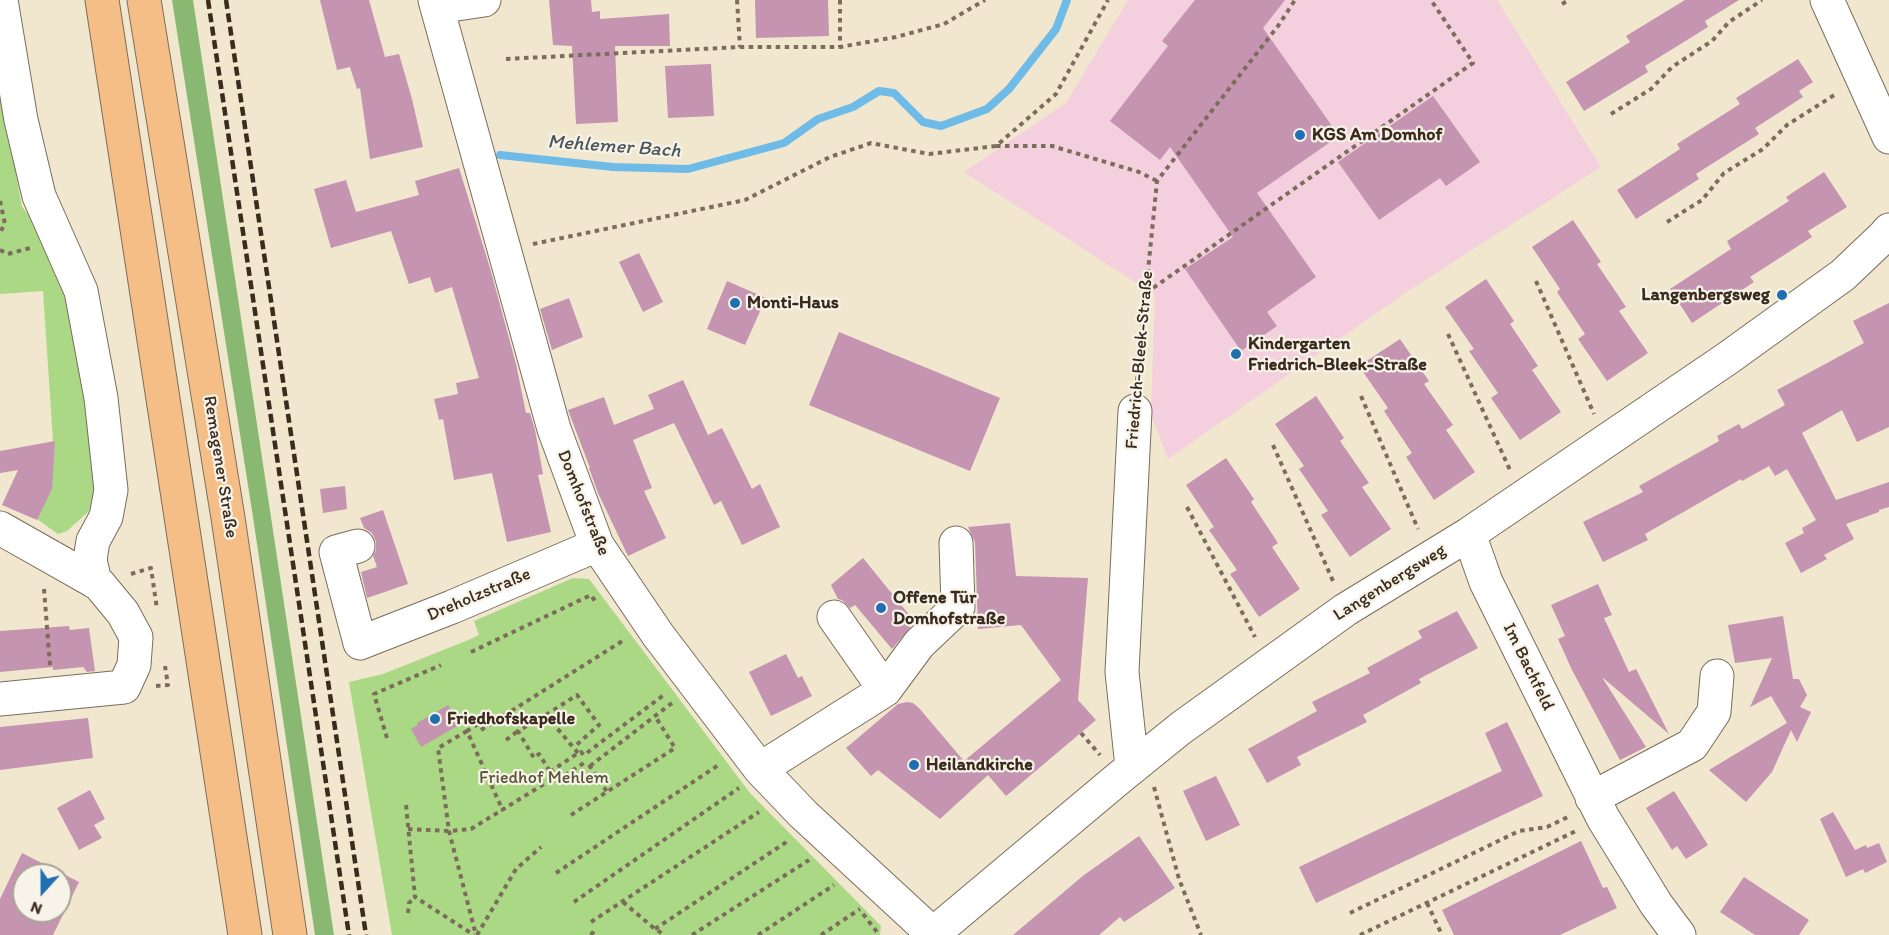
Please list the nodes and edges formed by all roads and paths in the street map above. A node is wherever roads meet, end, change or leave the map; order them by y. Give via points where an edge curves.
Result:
1 (2, 0) edge
2 (102, 0) edge
3 (144, 0) edge
4 (484, 0) edge
5 (737, 0) edge
6 (840, 0) edge
7 (985, 0) edge
8 (1108, 0) edge
9 (1295, 0) edge
10 (1431, 0) edge
11 (1569, 0) edge
12 (1762, 0) edge
13 (1827, 0) edge
14 (436, 3) edge
15 (1563, 4) dead end
16 (740, 47) junction
17 (840, 48) junction
18 (506, 59) dead end
19 (1862, 78) junction
20 (1611, 114) dead end
21 (1889, 138) edge
22 (996, 146) junction
23 (1157, 181) junction
24 (0, 201) edge
25 (1666, 222) dead end
26 (1889, 230) edge
27 (0, 232) edge
28 (506, 249) junction
29 (1536, 281) dead end
30 (1146, 293) junction
31 (1448, 334) dead end
32 (1361, 396) dead end
33 (1135, 411) joint
34 (1606, 440) junction
35 (1273, 445) dead end
36 (1523, 498) junction
37 (1187, 507) dead end
38 (0, 528) edge
39 (1469, 534) junction
40 (956, 543) dead end
41 (597, 545) junction
42 (358, 546) dead end
43 (43, 552) junction
44 (1430, 558) junction
45 (95, 582) junction
46 (591, 595) dead end
47 (1345, 610) junction
48 (834, 617) dead end
49 (624, 640) dead end
50 (471, 652) dead end
51 (1269, 664) junction
52 (441, 665) dead end
53 (1717, 676) dead end
54 (885, 690) junction
55 (52, 693) junction
56 (666, 693) dead end
57 (0, 699) edge
58 (673, 702) dead end
59 (546, 715) junction
60 (655, 716) junction
61 (478, 724) dead end
62 (481, 730) dead end
63 (467, 731) junction
64 (518, 731) junction
65 (387, 738) dead end
66 (506, 740) dead end
67 (574, 747) junction
68 (578, 753) junction
69 (584, 755) junction
70 (587, 761) junction
71 (1138, 762) junction
72 (721, 764) dead end
73 (591, 766) junction
74 (550, 772) junction
75 (554, 778) junction
76 (750, 779) junction
77 (607, 792) junction
78 (406, 805) dead end
79 (1598, 808) junction
80 (503, 811) junction
81 (759, 812) dead end
82 (571, 815) dead end
83 (408, 829) junction
84 (449, 831) junction
85 (789, 841) dead end
86 (541, 847) dead end
87 (809, 860) dead end
88 (556, 873) dead end
89 (834, 885) dead end
90 (415, 897) junction
91 (574, 902) dead end
92 (623, 902) junction
93 (1427, 903) junction
94 (860, 909) dead end
95 (408, 913) dead end
96 (1350, 913) dead end
97 (591, 922) dead end
98 (596, 928) dead end
99 (655, 929) junction
100 (245, 935) edge
101 (290, 935) edge
102 (476, 935) edge
103 (591, 935) edge
104 (665, 935) edge
105 (692, 935) edge
106 (758, 935) edge
107 (821, 935) edge
108 (933, 935) edge
109 (1201, 935) edge
110 (1360, 935) edge
111 (1442, 935) edge
112 (1679, 935) edge

1 - 45 street via 21,120 39,196 81,291 101,398 111,490 106,516 93,542 90,560
2 - 100 main road
3 - 101 main road, Remagener Straße via 228,518
4 - 14 street
5 - 16 path
6 - 17 path
7 - 17 path via 944,24
8 - 22 path via 1056,94
9 - 23 path
10 - 30 path via 1473,63
11 - 15 path
12 - 20 path via 1729,22 1712,41 1672,67 1651,89
13 - 19 street
14 - 28 street, Domhofstraße
16 - 17 path
16 - 18 path
19 - 21 street
19 - 25 path via 1786,125 1763,149 1724,173 1702,200
22 - 23 path via 1052,146
22 - 28 path via 930,154 871,143 830,157 745,200
23 - 30 path, Friedrich-Bleek-Straße
24 - 27 path via 5,224
26 - 34 street, Langenbergsweg via 1843,275
28 - 41 street, Domhofstraße via 554,429
29 - 34 path
30 - 33 path, Friedrich-Bleek-Straße
31 - 36 path
32 - 44 path
33 - 71 street, Friedrich-Bleek-Straße via 1122,672
34 - 36 street, Langenbergsweg
35 - 47 path
36 - 39 street, Langenbergsweg
37 - 51 path
38 - 43 street
39 - 44 street, Langenbergsweg
39 - 79 street, Im Bachfeld via 1486,582
40 - 54 street via 958,607 919,645
41 - 42 street, Dreholzstraße via 360,643 336,552
41 - 76 street, Domhofstraße
43 - 45 street
43 - 55 path
44 - 47 street, Langenbergsweg
45 - 55 street via 123,613 136,637 134,664 124,687
46 - 50 path
47 - 51 street, Langenbergsweg
48 - 54 street
49 - 62 path
51 - 71 street, Langenbergsweg
52 - 65 path via 374,694
53 - 79 street via 1714,712 1692,745
54 - 76 street
55 - 57 street
56 - 69 path
58 - 60 path
59 - 64 path
59 - 67 path
59 - 67 path via 577,695 600,725
60 - 73 path
60 - 77 path via 675,748
61 - 63 path
63 - 80 path
63 - 84 path via 438,748
64 - 66 path
64 - 74 path via 534,758 539,754
67 - 68 path
68 - 69 path
68 - 74 path
69 - 70 path
70 - 73 path
70 - 75 path via 556,781
71 - 108 street, Langenbergsweg
71 - 109 path
72 - 88 path
73 - 77 path
74 - 75 path
75 - 80 path
76 - 91 path
76 - 108 street, Domhofstraße via 803,814
77 - 82 path
78 - 83 path
79 - 93 path
79 - 96 path via 1547,827 1519,831
79 - 112 street, Im Bachfeld
80 - 84 path via 471,829
81 - 92 path
83 - 84 path
83 - 90 path
84 - 102 path
85 - 99 path
86 - 102 path via 516,869
87 - 105 path
89 - 106 path
90 - 95 path via 409,903
90 - 102 path
92 - 97 path
92 - 99 path
93 - 110 path
93 - 111 path
94 - 107 path
98 - 103 path
99 - 104 path

